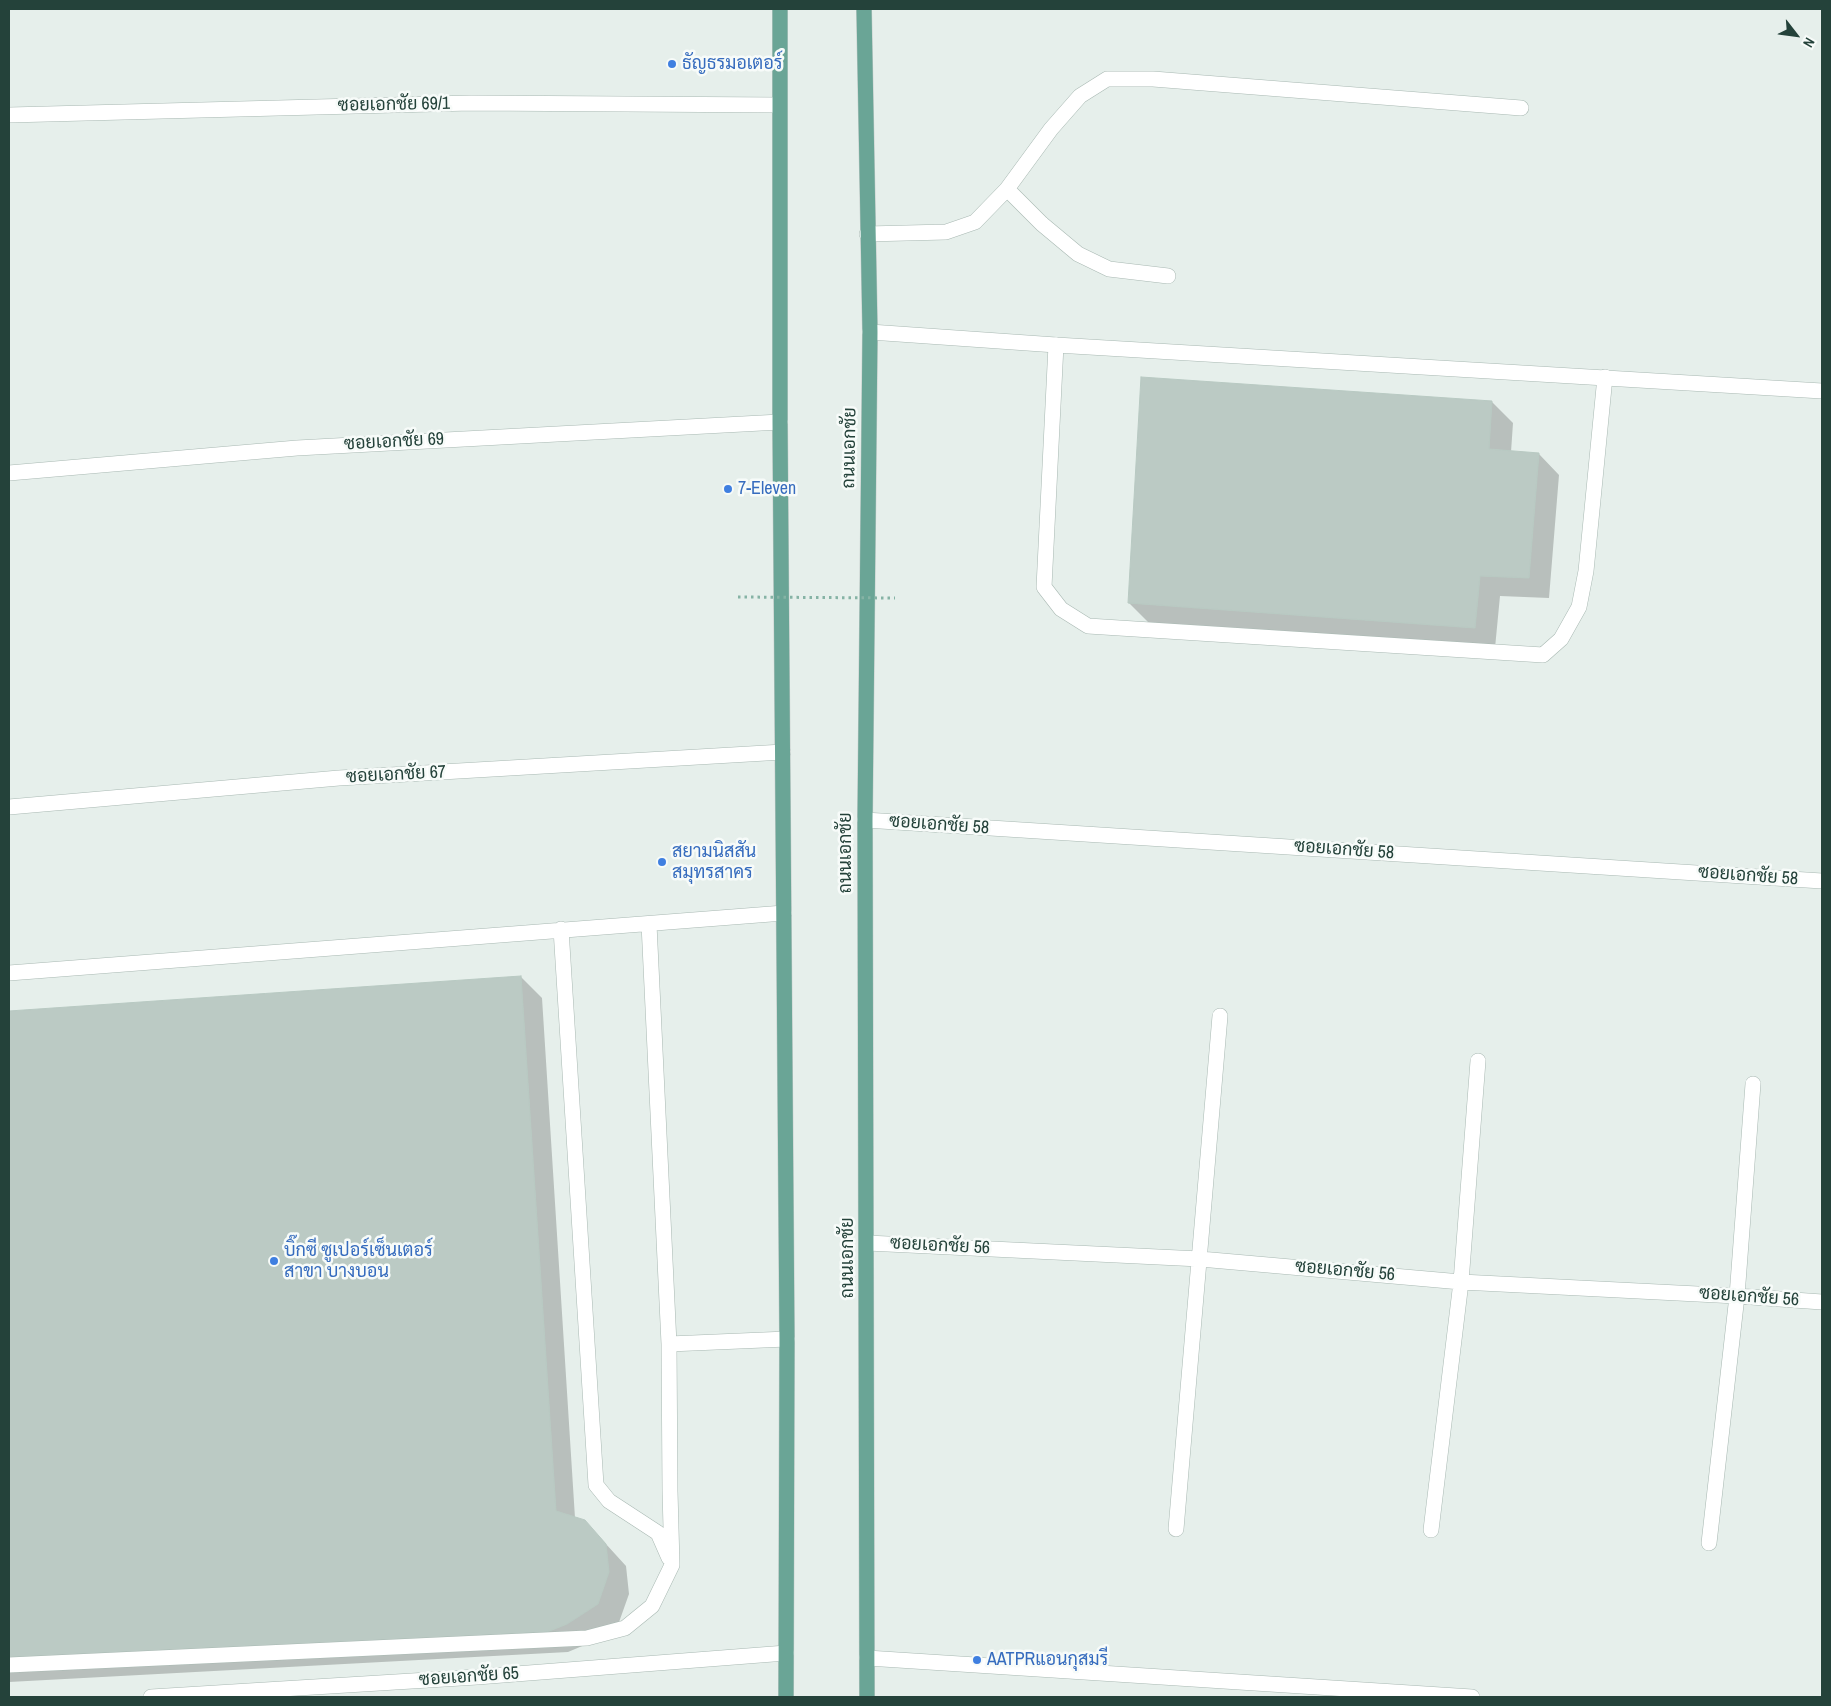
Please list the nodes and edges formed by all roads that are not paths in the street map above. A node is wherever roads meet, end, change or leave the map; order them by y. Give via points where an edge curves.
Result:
1 (780, 9) edge
2 (864, 9) edge
3 (779, 105) junction
4 (1520, 108) dead end
5 (9, 115) edge
6 (1007, 188) junction
7 (867, 234) junction
8 (1168, 276) dead end
9 (870, 332) junction
10 (1056, 346) junction
11 (1605, 378) junction
12 (1822, 391) edge
13 (780, 422) junction
14 (9, 473) edge
15 (783, 752) junction
16 (9, 807) edge
17 (865, 820) junction
18 (1822, 881) edge
19 (784, 913) junction
20 (648, 924) junction
21 (561, 929) junction
22 (9, 972) edge
23 (1220, 1016) dead end
24 (1478, 1061) dead end
25 (1753, 1084) dead end
26 (867, 1243) junction
27 (1200, 1258) junction
28 (1461, 1282) junction
29 (1737, 1296) junction
30 (1822, 1302) edge
31 (787, 1339) junction
32 (669, 1344) junction
33 (1176, 1529) dead end
34 (1431, 1530) dead end
35 (1709, 1543) dead end
36 (672, 1565) junction
37 (786, 1653) junction
38 (867, 1658) junction
39 (9, 1665) edge
40 (151, 1697) edge
41 (786, 1697) edge
42 (867, 1697) edge
43 (1472, 1697) edge

1 - 3 main road
2 - 7 main road, ถนนเอกชัย
3 - 5 street, ซอยเอกชัย 69/1 via 471,103
3 - 13 main road
4 - 6 street via 1153,78 1107,79 1080,96
6 - 7 street via 975,222 946,232
6 - 8 street via 1042,224 1078,254 1109,269
7 - 9 main road, ถนนเอกชัย
9 - 10 street
9 - 17 main road, ถนนเอกชัย
10 - 11 street
10 - 11 street via 1044,587 1061,609 1088,626 1543,656 1561,639 1578,606 1586,571
11 - 12 street
13 - 14 street, ซอยเอกชัย 69 via 297,448
13 - 15 main road
15 - 16 street, ซอยเอกชัย 67 via 338,778
15 - 19 main road
17 - 18 street, ซอยเอกชัย 58
17 - 26 main road, ถนนเอกชัย
19 - 20 street
19 - 31 main road
20 - 21 street
20 - 32 street
21 - 22 street
21 - 36 street via 596,1485 609,1501 658,1533
23 - 27 street
24 - 28 street
25 - 29 street
26 - 27 street, ซอยเอกชัย 56
26 - 38 main road, ถนนเอกชัย
27 - 28 street, ซอยเอกชัย 56
27 - 33 street
28 - 29 street, ซอยเอกชัย 56
28 - 34 street
29 - 30 street, ซอยเอกชัย 56
29 - 35 street
31 - 32 street
31 - 37 main road
32 - 36 street
36 - 39 street via 652,1606 625,1628 587,1638
37 - 40 street, ซอยเอกชัย 65 via 477,1677
37 - 41 main road
38 - 42 main road, ถนนเอกชัย
38 - 43 street

